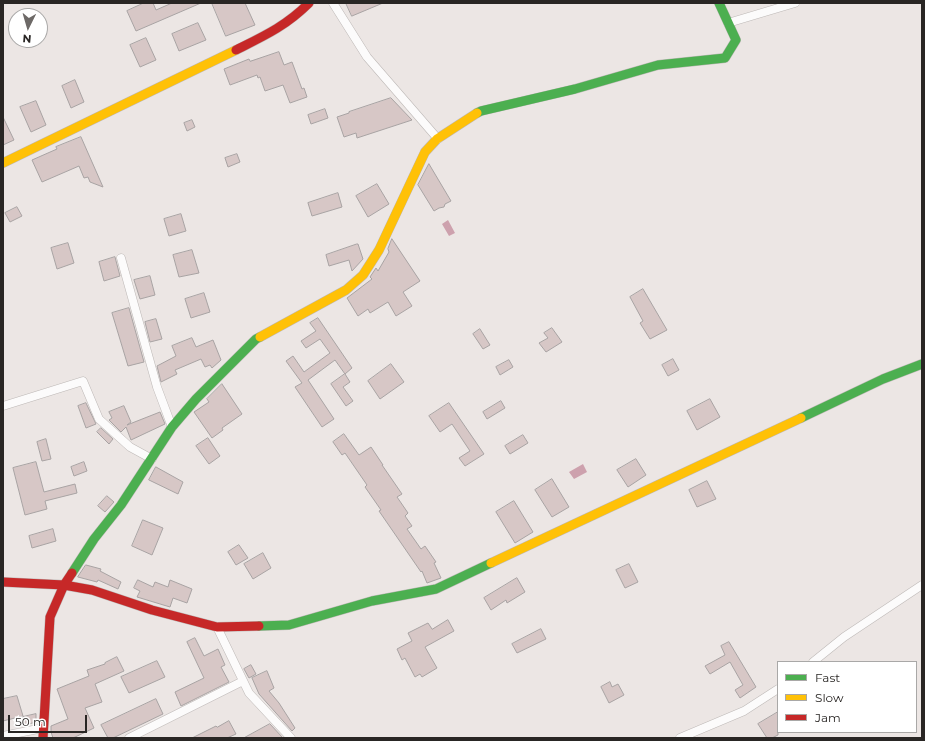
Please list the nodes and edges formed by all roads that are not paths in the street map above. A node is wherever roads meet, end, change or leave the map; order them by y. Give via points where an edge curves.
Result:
1 (309, 3) edge
2 (332, 3) edge
3 (719, 3) edge
4 (795, 3) edge
5 (728, 23) junction
6 (438, 138) junction
7 (3, 163) edge
8 (121, 258) dead end
9 (922, 364) edge
10 (3, 406) edge
11 (172, 427) junction
12 (152, 459) junction
13 (3, 582) edge
14 (64, 585) junction
15 (921, 588) edge
16 (217, 627) junction
17 (814, 661) edge
18 (243, 681) junction
19 (777, 690) edge
20 (43, 728) junction
21 (3, 736) edge
22 (43, 738) edge
23 (129, 738) edge
24 (291, 738) edge
25 (680, 738) edge

1 - 7 street via 272,32
2 - 6 street via 367,57
3 - 5 street
4 - 5 street
5 - 6 street via 736,40 725,58 658,65 575,90 481,111
6 - 11 street via 425,152 364,276 346,290 256,339
8 - 11 street via 157,387
9 - 16 street via 883,379 436,589 372,601 289,625
10 - 12 street via 83,381 100,419 130,446
11 - 12 street
12 - 14 street
13 - 14 street
14 - 16 street via 92,590 152,610
14 - 20 street via 50,617
15 - 17 street via 844,638
16 - 18 street
18 - 23 street
18 - 24 street via 249,693
19 - 25 street via 744,711
20 - 21 street
20 - 22 street

